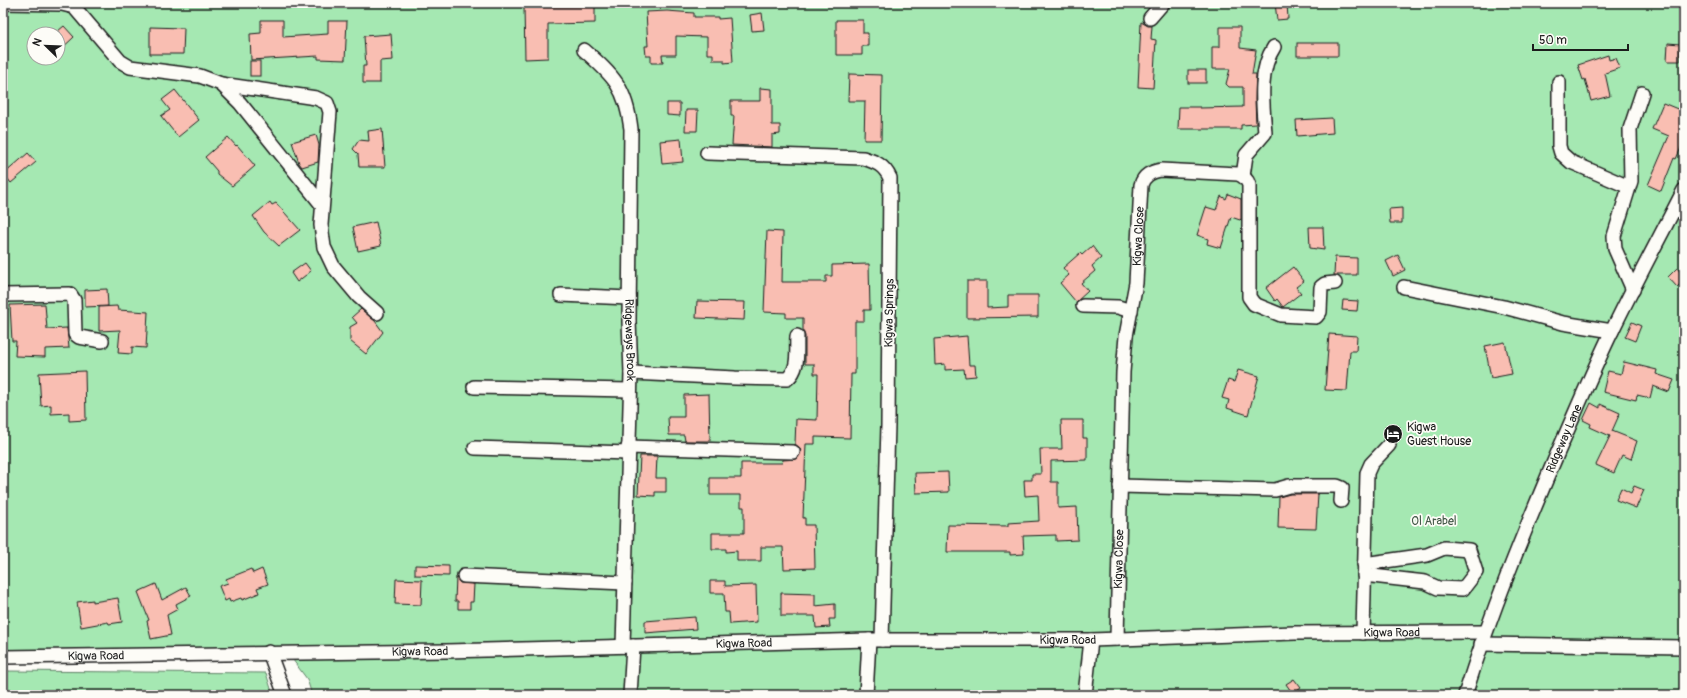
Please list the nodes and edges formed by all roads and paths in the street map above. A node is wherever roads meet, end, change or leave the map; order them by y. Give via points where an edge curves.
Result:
1 (3, 3) edge
2 (1163, 3) edge
3 (1150, 18) dead end
4 (1274, 47) dead end
5 (584, 50) dead end
6 (1559, 82) dead end
7 (221, 84) junction
8 (1642, 93) dead end
9 (707, 153) dead end
10 (1243, 176) junction
11 (1629, 188) junction
12 (1684, 190) edge
13 (322, 205) junction
14 (1335, 283) dead end
15 (1404, 287) dead end
16 (1633, 290) junction
17 (3, 295) edge
18 (561, 295) dead end
19 (629, 298) junction
20 (1083, 306) dead end
21 (1130, 311) junction
22 (377, 313) dead end
23 (1612, 331) junction
24 (797, 336) dead end
25 (102, 341) dead end
26 (631, 373) junction
27 (474, 387) dead end
28 (630, 390) junction
29 (1389, 445) dead end
30 (475, 448) dead end
31 (628, 450) junction
32 (793, 452) dead end
33 (1120, 486) junction
34 (1342, 501) dead end
35 (1364, 570) junction
36 (464, 576) dead end
37 (625, 583) junction
38 (1362, 632) junction
39 (1483, 638) junction
40 (1117, 639) junction
41 (876, 640) junction
42 (1091, 640) junction
43 (628, 646) junction
44 (1684, 647) edge
45 (269, 652) junction
46 (3, 657) edge
47 (285, 695) edge
48 (630, 695) edge
49 (866, 695) edge
50 (1085, 695) edge
51 (1465, 695) edge

1 - 7 street via 62,4 74,7 125,65 200,76
2 - 3 street
4 - 10 street via 1269,53 1262,93 1265,133 1246,156
5 - 19 street, Ridgeways Brook via 614,79 626,101 629,117
6 - 11 street via 1561,153 1571,162
7 - 13 street via 240,103
7 - 13 street via 316,98 327,103 330,112
8 - 11 street via 1630,129
9 - 41 street, Kigwa Springs via 863,158 883,166 890,178 888,425
10 - 14 street via 1249,185 1251,301 1281,315 1316,317 1320,314 1321,287
10 - 21 street, Kigwa Close via 1160,170 1143,178 1136,283
11 - 16 street via 1614,243
12 - 16 street, Ridgeway Lane
13 - 22 street via 322,236 328,258 359,297
15 - 23 street via 1504,307 1563,324
16 - 23 street, Ridgeway Lane
17 - 25 street via 73,295 74,334
18 - 19 street
19 - 26 street, Ridgeways Brook
20 - 21 street via 1118,307
21 - 33 street, Kigwa Close via 1123,372
23 - 39 street, Ridgeway Lane via 1544,485
24 - 26 street via 796,368 787,379
26 - 28 street, Ridgeways Brook
27 - 28 street
28 - 31 street, Ridgeways Brook
29 - 35 street via 1371,464 1367,473
30 - 31 street
31 - 32 street
31 - 37 street, Ridgeways Brook
33 - 34 street via 1275,490 1290,486 1337,486 1342,488
33 - 40 street, Kigwa Close
35 - 35 street via 1427,555 1444,548 1469,550 1476,572 1463,589 1438,588 1425,582
35 - 38 street
36 - 37 street
37 - 43 street, Ridgeways Brook
38 - 39 street, Kigwa Road
38 - 40 street, Kigwa Road
39 - 44 street, Kigwa Road
39 - 51 street, Ridgeway Lane
40 - 42 street, Kigwa Road
41 - 42 street, Kigwa Road
41 - 43 street, Kigwa Road
41 - 49 street, Kigwa Springs
42 - 50 street
43 - 45 street, Kigwa Road
43 - 48 street, Ridgeways Brook
45 - 46 street, Kigwa Road
45 - 47 street

